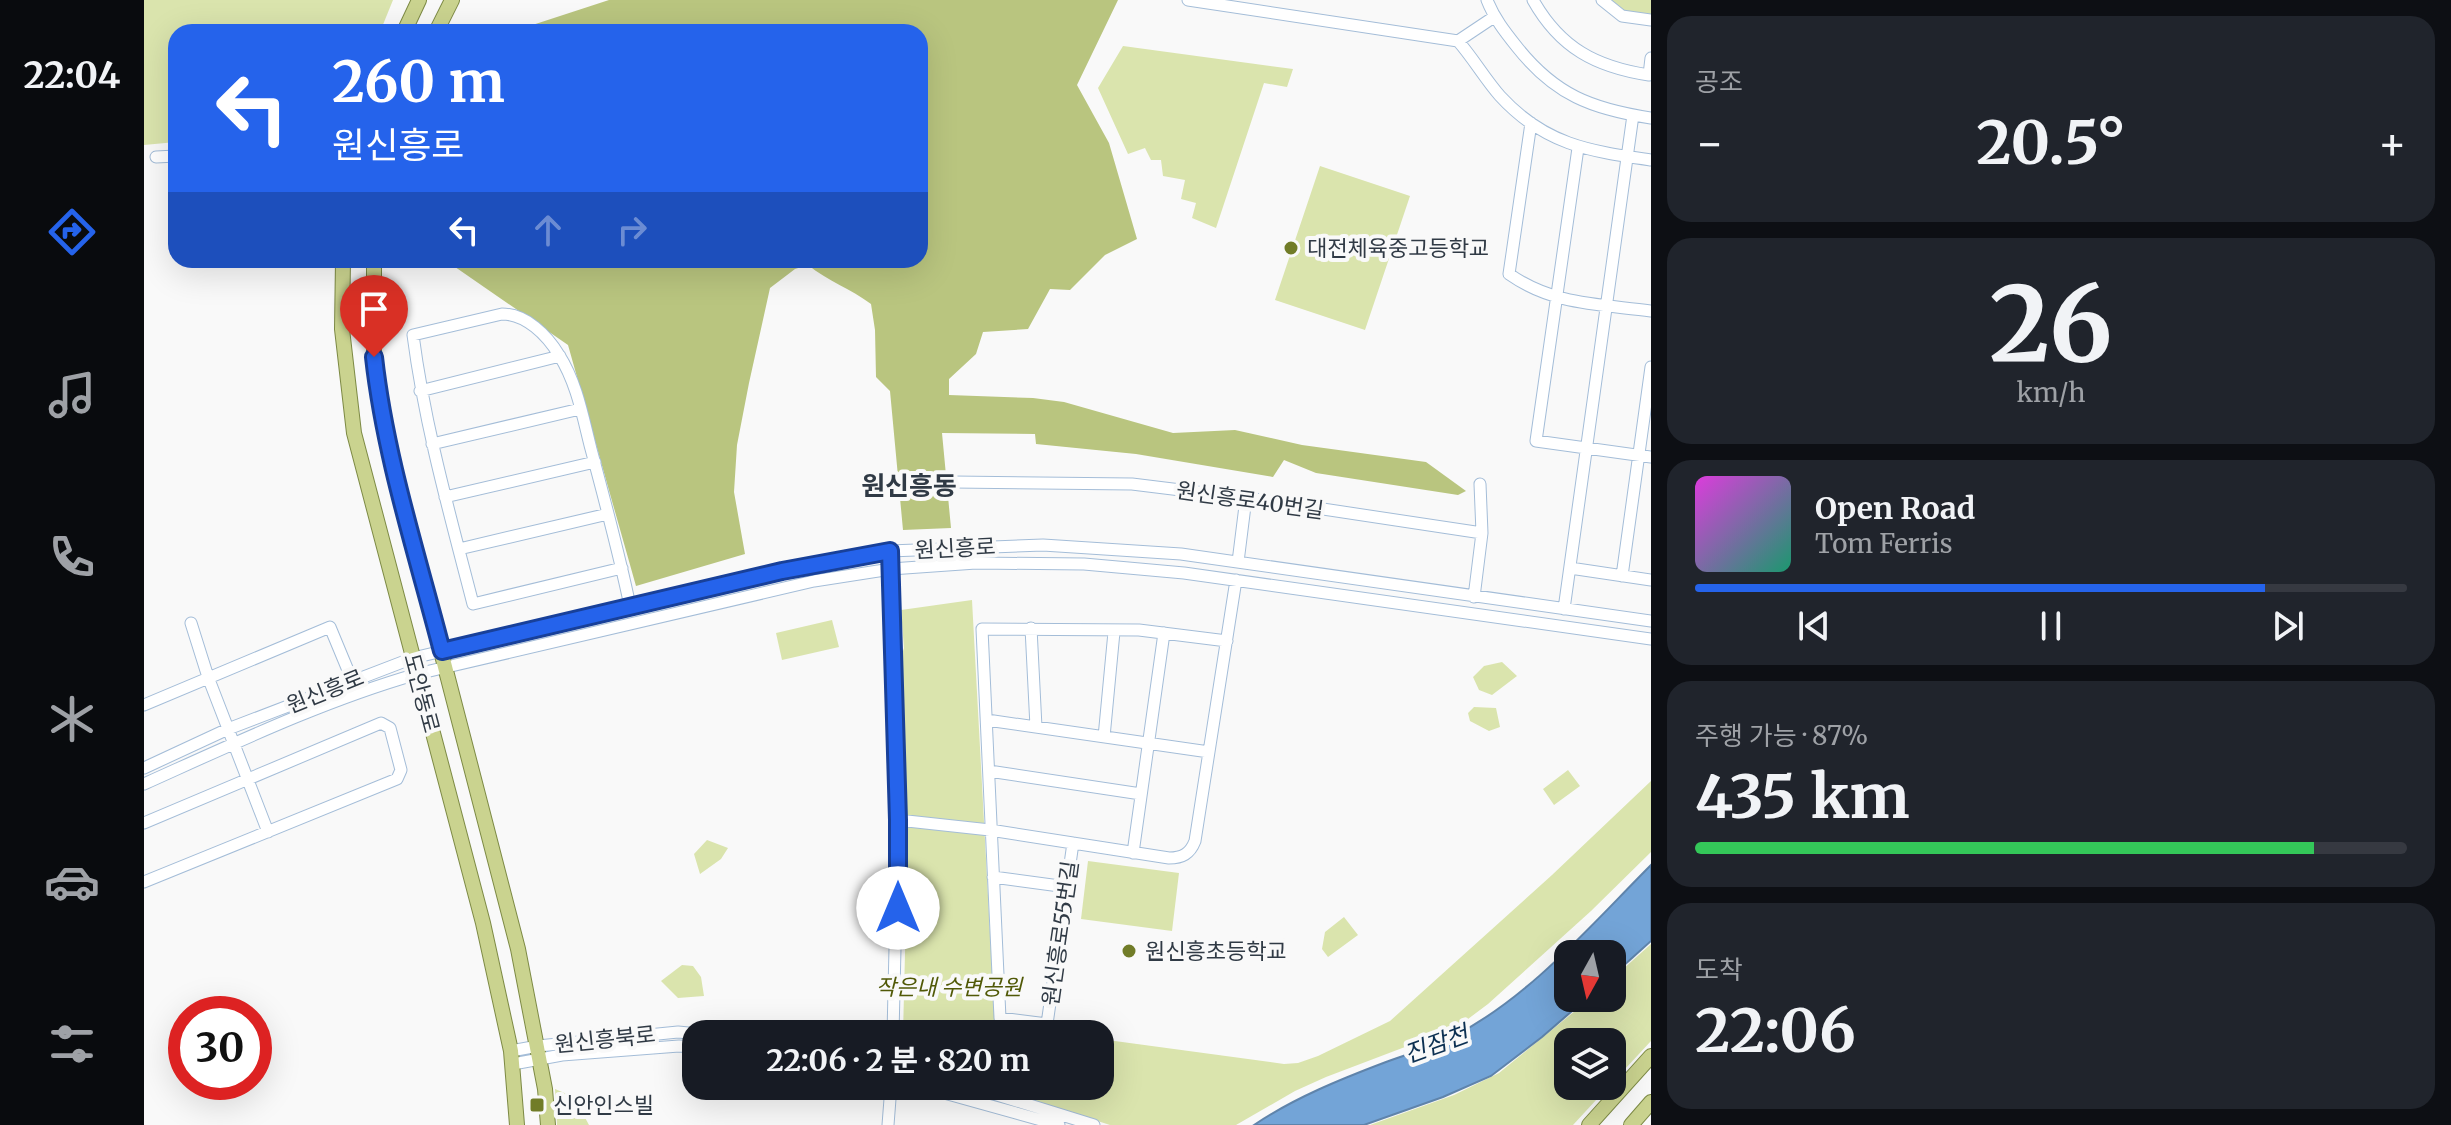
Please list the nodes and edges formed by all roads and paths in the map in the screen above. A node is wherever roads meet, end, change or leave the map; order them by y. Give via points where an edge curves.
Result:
1 (419, 0) edge
2 (452, 0) edge
3 (1188, 0) edge
4 (1487, 0) edge
5 (1533, 0) edge
6 (1602, 0) edge
7 (1494, 17) junction
8 (1651, 20) edge
9 (408, 24) edge
10 (440, 24) edge
11 (1458, 41) junction
12 (1651, 58) edge
13 (1633, 115) junction
14 (1651, 118) edge
15 (1531, 123) junction
16 (1578, 148) junction
17 (168, 156) edge
18 (156, 157) dead end
19 (1628, 157) junction
20 (1651, 160) edge
21 (343, 268) edge
22 (374, 268) edge
23 (1556, 298) junction
24 (1607, 305) junction
25 (1651, 311) edge
26 (560, 356) junction
27 (1651, 367) edge
28 (420, 391) junction
29 (580, 409) junction
30 (432, 444) junction
31 (1587, 448) junction
32 (1645, 456) edge
33 (595, 462) junction
34 (953, 482) dead end
35 (1480, 484) dead end
36 (445, 497) junction
37 (1246, 498) junction
38 (608, 514) junction
39 (1482, 533) junction
40 (459, 549) junction
41 (890, 551) junction
42 (1238, 562) junction
43 (622, 568) junction
44 (1570, 568) junction
45 (891, 569) junction
46 (1622, 576) junction
47 (1236, 580) junction
48 (1651, 580) edge
49 (1474, 597) junction
50 (630, 606) junction
51 (1564, 609) junction
52 (1651, 621) edge
53 (191, 623) dead end
54 (1031, 628) junction
55 (1114, 632) junction
56 (1164, 633) junction
57 (1651, 639) edge
58 (1227, 641) junction
59 (442, 651) junction
60 (413, 658) junction
61 (446, 667) junction
62 (417, 674) junction
63 (208, 677) junction
64 (352, 680) junction
65 (144, 705) edge
66 (987, 720) junction
67 (1036, 727) junction
68 (228, 729) junction
69 (1104, 737) junction
70 (1148, 743) junction
71 (234, 744) junction
72 (1209, 752) junction
73 (144, 768) edge
74 (989, 771) junction
75 (247, 778) junction
76 (144, 784) edge
77 (1141, 794) junction
78 (898, 820) junction
79 (144, 823) edge
80 (990, 830) junction
81 (268, 832) junction
82 (1073, 843) junction
83 (1133, 853) junction
84 (993, 877) junction
85 (144, 882) edge
86 (1067, 887) junction
87 (893, 1020) edge
88 (682, 1032) edge
89 (682, 1046) edge
90 (539, 1052) junction
91 (1651, 1056) edge
92 (512, 1057) junction
93 (890, 1100) edge
94 (969, 1100) edge
95 (1013, 1100) edge
96 (1651, 1102) edge
97 (517, 1125) edge
98 (548, 1125) edge
99 (888, 1125) edge
100 (1059, 1125) edge
101 (1094, 1125) edge
102 (1589, 1125) edge
103 (1631, 1125) edge

1 - 9 main road
2 - 10 main road
3 - 11 street
4 - 7 street
5 - 12 street via 1579,54 1649,75
6 - 8 street via 1622,16
7 - 11 street
7 - 13 street via 1545,79 1569,96
11 - 15 street via 1500,96
13 - 14 street
13 - 19 street
15 - 16 street
15 - 23 street via 1509,274
16 - 19 street
16 - 23 street
17 - 18 street
19 - 20 street
19 - 24 street
21 - 60 main road, 도안동로 via 350,417
22 - 59 main road, 도안동로 via 379,394
23 - 24 street
23 - 31 street via 1536,441
24 - 25 street
24 - 31 street
26 - 28 street
26 - 28 street via 548,339 515,314 413,335
26 - 29 street
27 - 32 street
28 - 30 street
29 - 30 street
29 - 33 street
30 - 36 street
31 - 32 street
31 - 44 street
32 - 46 street
33 - 36 street
33 - 38 street
34 - 37 street, 원신흥로40번길 via 1132,484
35 - 39 street
36 - 40 street
37 - 39 street, 원신흥로40번길
37 - 42 street
38 - 40 street
38 - 43 street
39 - 49 street
40 - 43 street via 473,604
41 - 42 street, 원신흥로 via 1043,545
41 - 45 street
41 - 50 street, 원신흥로
42 - 49 street, 원신흥로
43 - 50 street
44 - 46 street
44 - 51 street
45 - 47 street, 원신흥로 via 1034,562
45 - 61 street, 원신흥로 via 814,581
45 - 78 street
46 - 48 street
47 - 57 street, 원신흥로
47 - 58 street, 원신흥로55번길
49 - 51 street, 원신흥로
50 - 59 street, 원신흥로
51 - 52 street, 원신흥로
53 - 63 street
54 - 55 street
54 - 66 street via 982,629
54 - 67 street
55 - 56 street
55 - 69 street
56 - 58 street
56 - 70 street
58 - 72 street, 원신흥로55번길
59 - 60 street, 원신흥로
59 - 61 main road, 도안동로
60 - 62 main road, 도안동로
60 - 64 street, 원신흥로
61 - 62 street, 원신흥로
61 - 90 main road, 도안동로
62 - 71 street, 원신흥로
62 - 92 main road, 도안동로 via 483,923
63 - 64 street via 330,627
63 - 65 street
63 - 68 street
64 - 68 street, 원신흥로
66 - 67 street
66 - 74 street
67 - 69 street
68 - 71 street
68 - 73 street, 원신흥로
69 - 70 street
70 - 72 street
70 - 77 street
71 - 75 street
71 - 76 street, 원신흥로
72 - 83 street, 원신흥로55번길 via 1192,848 1179,858
74 - 77 street
74 - 80 street
75 - 79 street
75 - 81 street
75 - 81 street via 381,723 390,728 401,770 397,779
77 - 83 street
78 - 80 street, 원신흥로55번길
78 - 87 street
80 - 82 street, 원신흥로55번길
80 - 84 street
81 - 85 street
82 - 83 street, 원신흥로55번길
82 - 86 street, 원신흥로55번길
84 - 86 street
84 - 86 street, 원신흥로55번길 via 1000,1018 1047,1024
88 - 90 street, 원신흥북로
89 - 90 street, 원신흥북로
90 - 92 street, 원신흥북로
90 - 98 main road, 도안동로
91 - 102 main road
92 - 97 main road, 도안동로
93 - 99 street
94 - 100 street
95 - 101 street
96 - 103 main road

